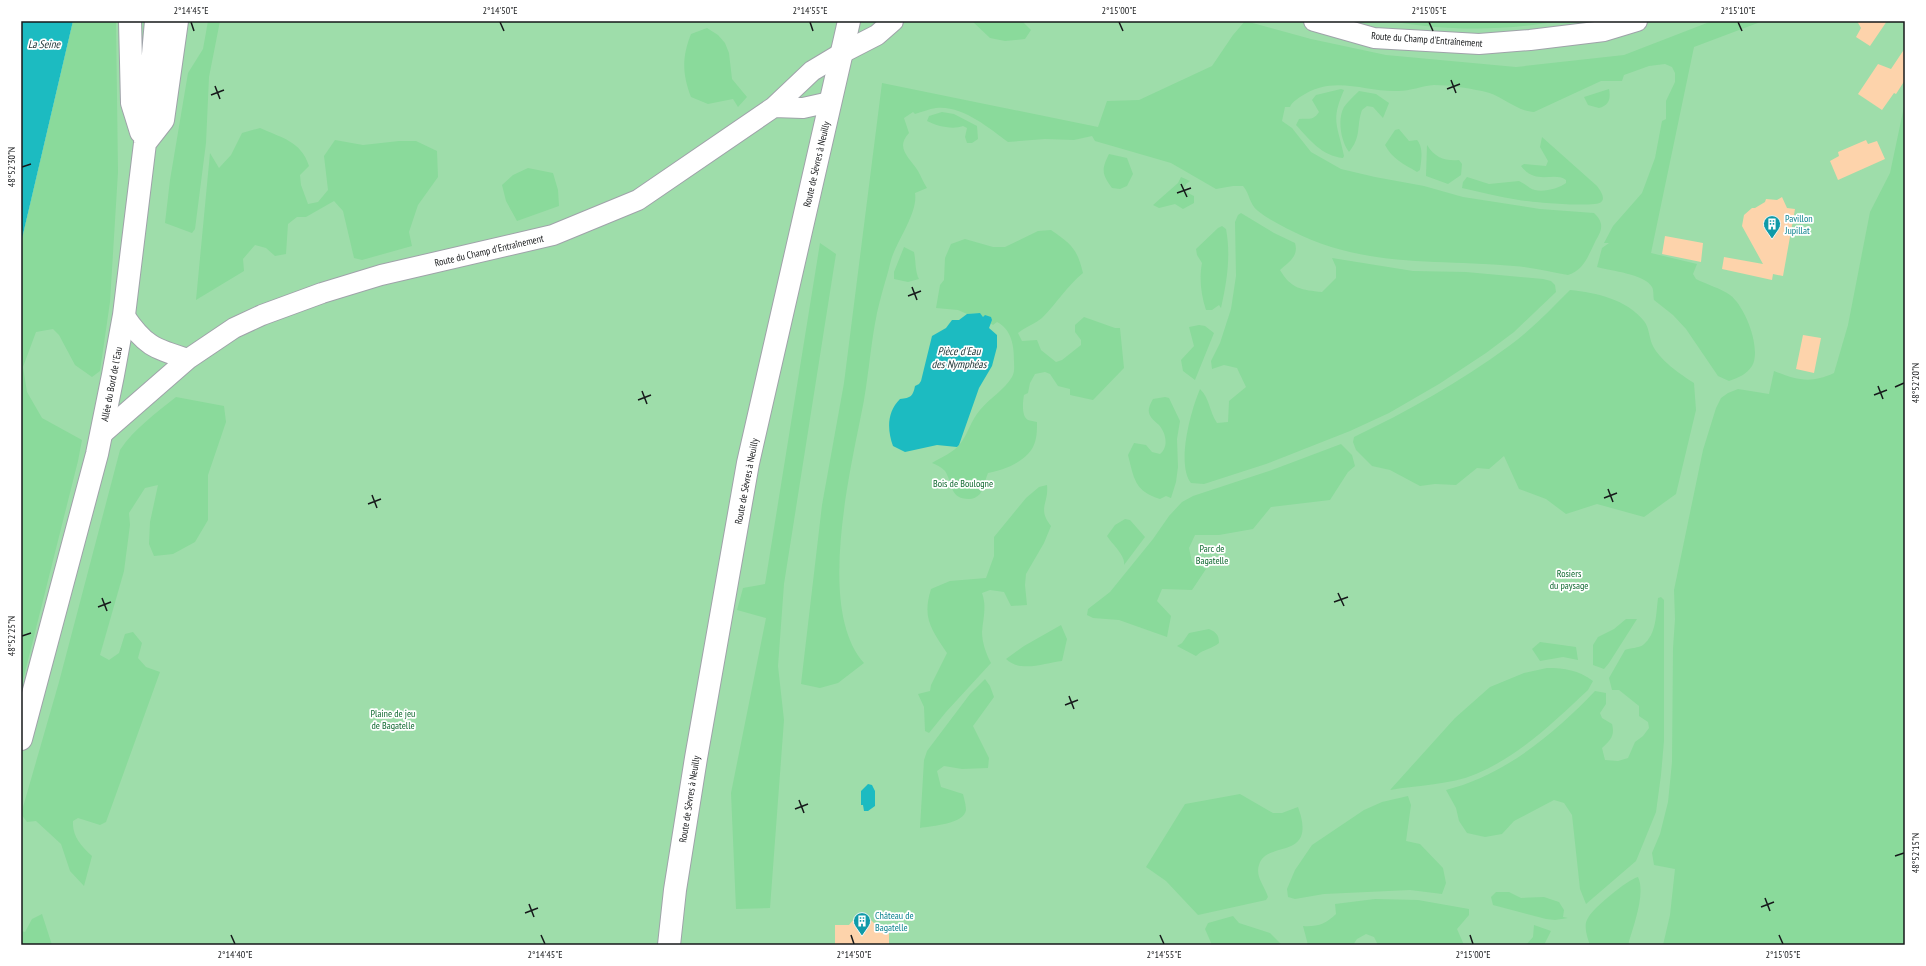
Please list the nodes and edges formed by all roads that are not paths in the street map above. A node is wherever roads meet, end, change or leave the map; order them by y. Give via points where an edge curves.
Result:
1 (130, 21) edge
2 (156, 21) edge
3 (177, 21) edge
4 (849, 21) edge
5 (894, 21) edge
6 (1314, 21) edge
7 (1637, 21) edge
8 (842, 53) junction
9 (830, 102) junction
10 (774, 107) junction
11 (145, 143) junction
12 (124, 315) junction
13 (188, 359) junction
14 (102, 434) junction
15 (21, 739) edge
16 (669, 945) edge

1 - 11 main road via 132,103
2 - 11 main road, Allée du Bord de l'Eau
3 - 11 main road via 163,120
4 - 8 main road, Route de Sèvres à Neuilly
5 - 8 street, Route du Champ d'Entraînement via 877,35
6 - 7 street, Route du Champ d'Entraînement via 1374,38 1480,44 1604,30
8 - 9 main road, Route de Sèvres à Neuilly
8 - 10 street, Route du Champ d'Entraînement via 812,71
9 - 10 street via 803,108
9 - 16 main road, Route de Sèvres à Neuilly via 748,464 696,758
10 - 13 street, Route du Champ d'Entraînement via 638,200 553,235 381,276 287,305 234,328
11 - 12 main road, Allée du Bord de l'Eau
12 - 13 street via 142,339 153,347
12 - 14 main road, Allée du Bord de l'Eau
13 - 14 street, Route du Champ d'Entraînement
14 - 15 main road, Allée du Bord de l'Eau

